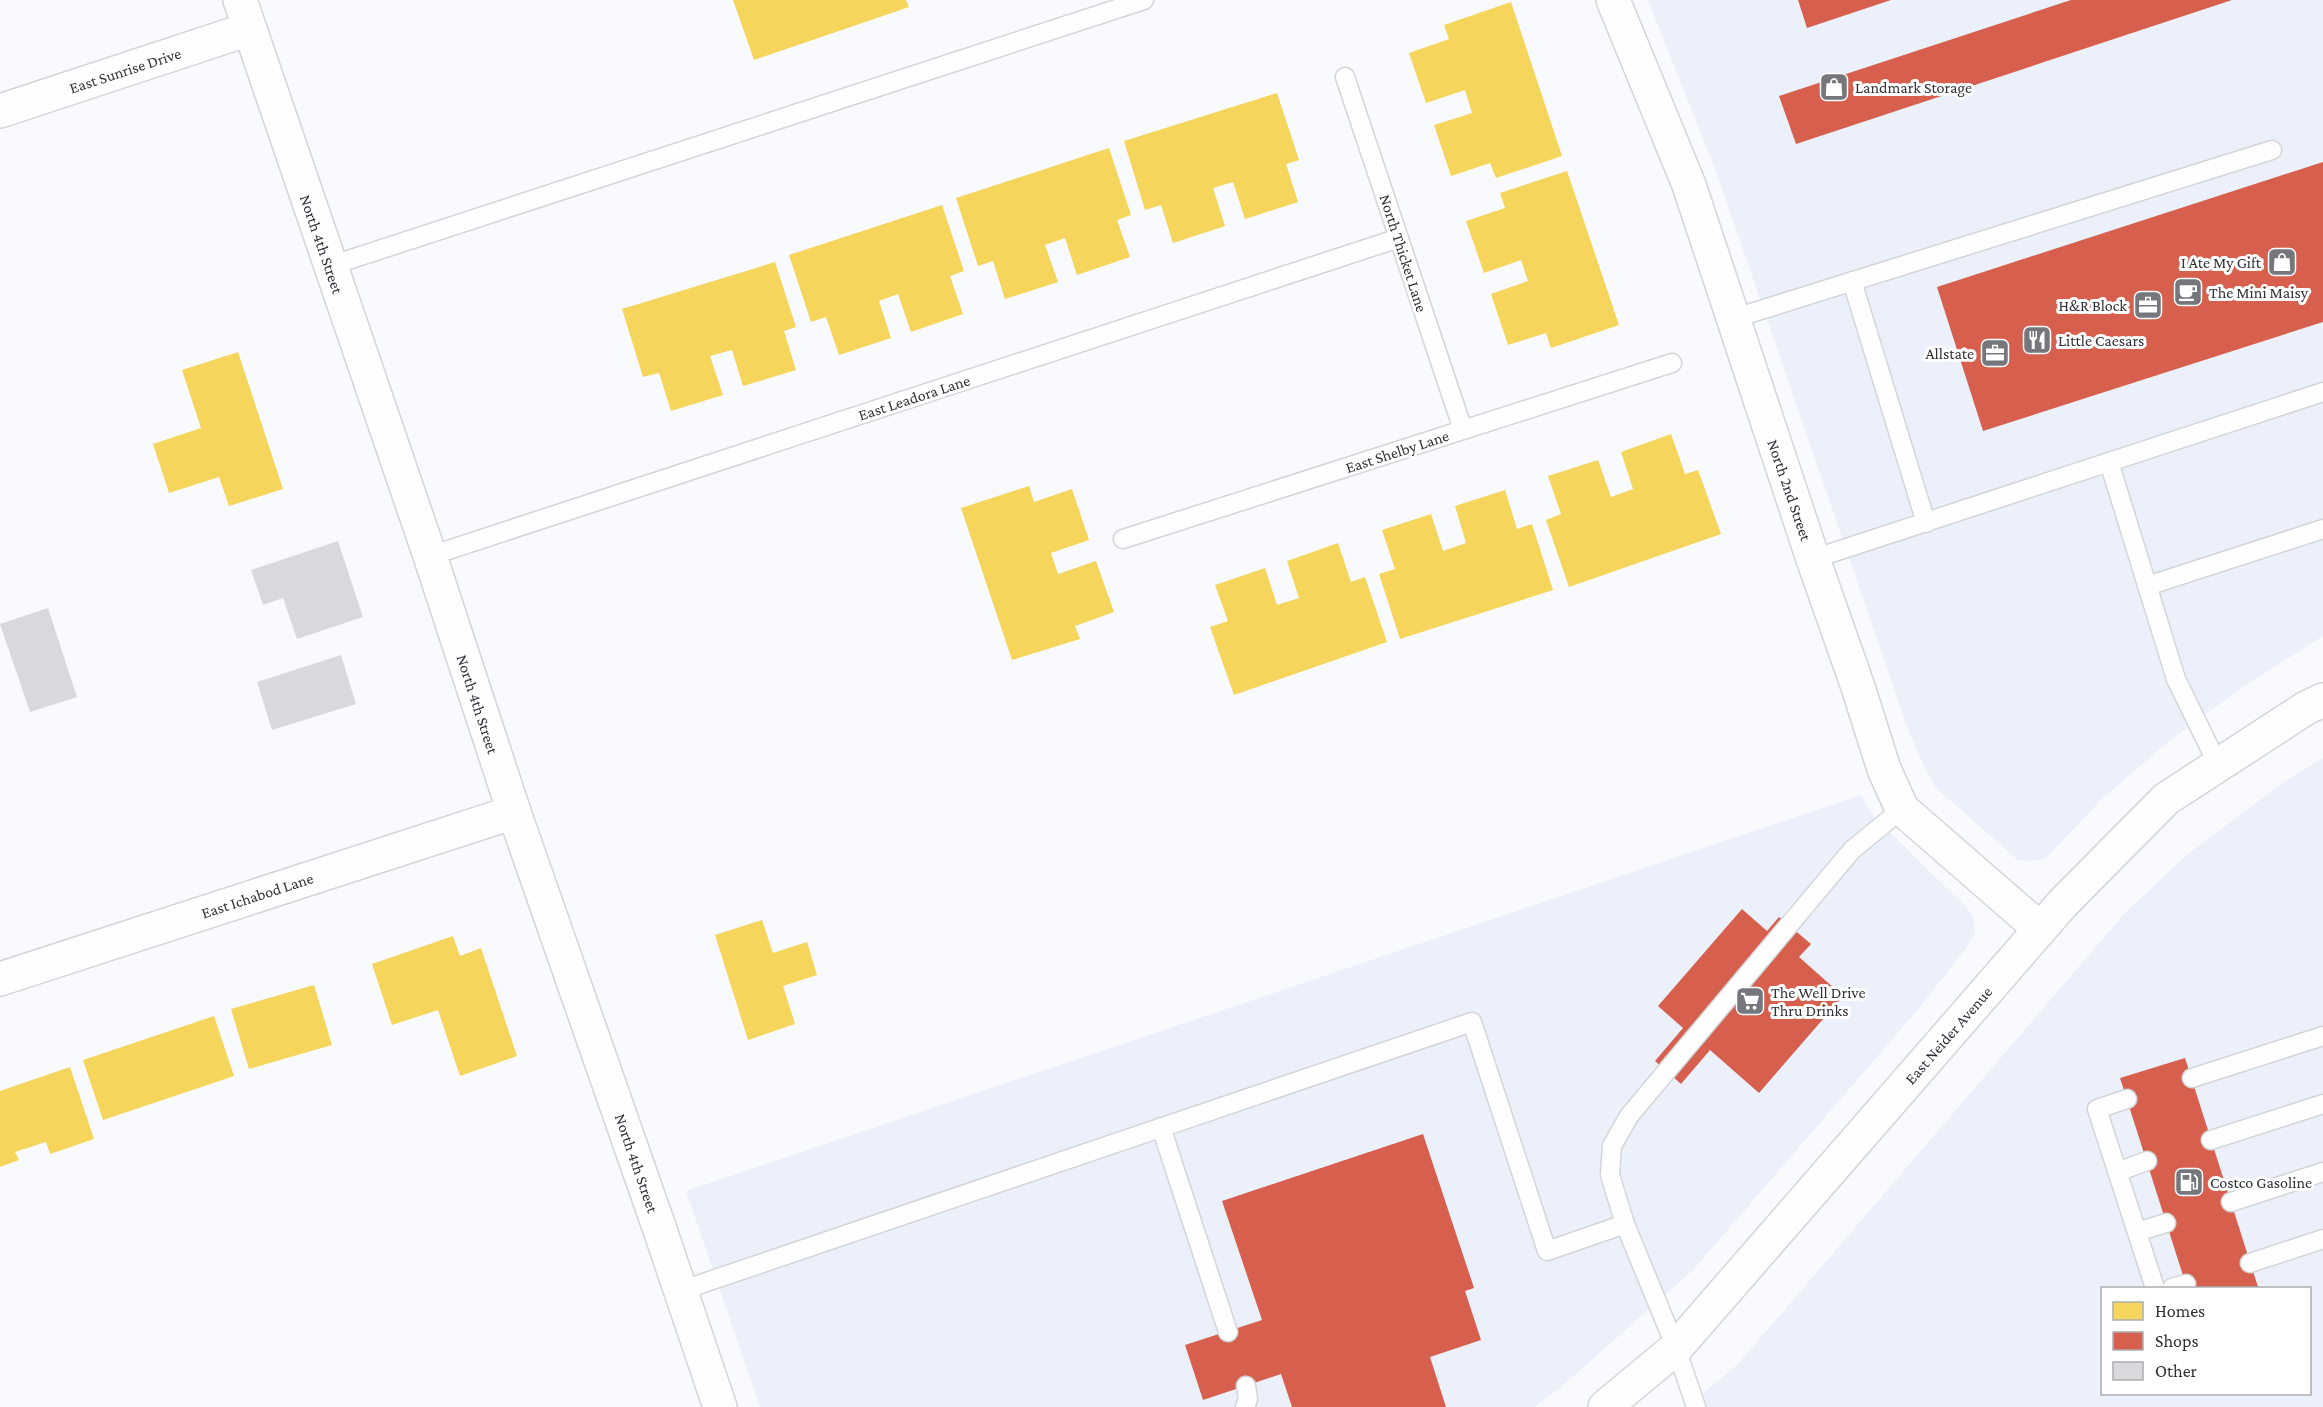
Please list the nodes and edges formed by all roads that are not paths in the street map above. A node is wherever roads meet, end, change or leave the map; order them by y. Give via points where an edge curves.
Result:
1 (1144, 0) edge
2 (1613, 0) edge
3 (244, 14) edge
4 (1345, 77) dead end
5 (0, 111) edge
6 (2272, 150) dead end
7 (1399, 238) junction
8 (330, 266) junction
9 (1852, 281) junction
10 (1732, 319) junction
11 (1672, 363) dead end
12 (2323, 392) edge
13 (1463, 430) junction
14 (2109, 462) junction
15 (1926, 522) junction
16 (2323, 529) edge
17 (1123, 539) dead end
18 (430, 556) junction
19 (1813, 559) junction
20 (2147, 586) junction
21 (2323, 700) edge
22 (2218, 765) junction
23 (1902, 809) junction
24 (514, 812) junction
25 (2040, 929) junction
26 (0, 979) edge
27 (2323, 1036) edge
28 (2192, 1078) dead end
29 (2127, 1099) dead end
30 (2323, 1104) edge
31 (1161, 1128) junction
32 (2211, 1140) dead end
33 (2147, 1161) dead end
34 (2117, 1172) junction
35 (2323, 1172) edge
36 (2231, 1202) dead end
37 (2166, 1223) dead end
38 (1625, 1224) junction
39 (2137, 1232) junction
40 (2323, 1239) edge
41 (2250, 1263) dead end
42 (2155, 1287) edge
43 (680, 1291) junction
44 (1228, 1332) dead end
45 (1677, 1348) junction
46 (1246, 1386) dead end
47 (720, 1407) edge
48 (1245, 1407) edge
49 (1605, 1407) edge
50 (1696, 1407) edge

1 - 8 lane
2 - 10 main road, North 2nd Street via 1689,185
3 - 5 main road, East Sunrise Drive
3 - 8 main road, North 4th Street
4 - 7 lane, North Thicket Lane
6 - 9 lane
7 - 13 lane, North Thicket Lane
7 - 18 lane, East Leadora Lane
8 - 18 main road, North 4th Street
9 - 10 lane
9 - 15 lane
10 - 19 main road, North 2nd Street
11 - 13 lane, East Shelby Lane
12 - 14 lane
13 - 17 lane, East Shelby Lane
14 - 15 lane
14 - 20 lane
15 - 19 lane
16 - 20 lane
18 - 24 main road, North 4th Street
19 - 23 main road, North 2nd Street via 1884,770
20 - 22 lane via 2176,679
21 - 22 main road, East Neider Avenue
22 - 25 main road, East Neider Avenue via 2166,799
23 - 25 main road, North 2nd Street
23 - 38 lane via 1852,850 1629,1116 1612,1146 1610,1175
24 - 26 main road, East Ichabod Lane
24 - 43 main road, North 4th Street
25 - 45 main road, East Neider Avenue
27 - 28 lane
29 - 34 lane via 2097,1109
30 - 32 lane
31 - 38 lane via 1472,1022 1547,1251
31 - 43 lane
31 - 44 lane
33 - 34 lane
34 - 39 lane
35 - 36 lane
37 - 39 lane
38 - 45 lane
39 - 42 lane
40 - 41 lane
43 - 47 main road, North 4th Street
45 - 49 main road, East Neider Avenue
45 - 50 lane
46 - 48 lane

